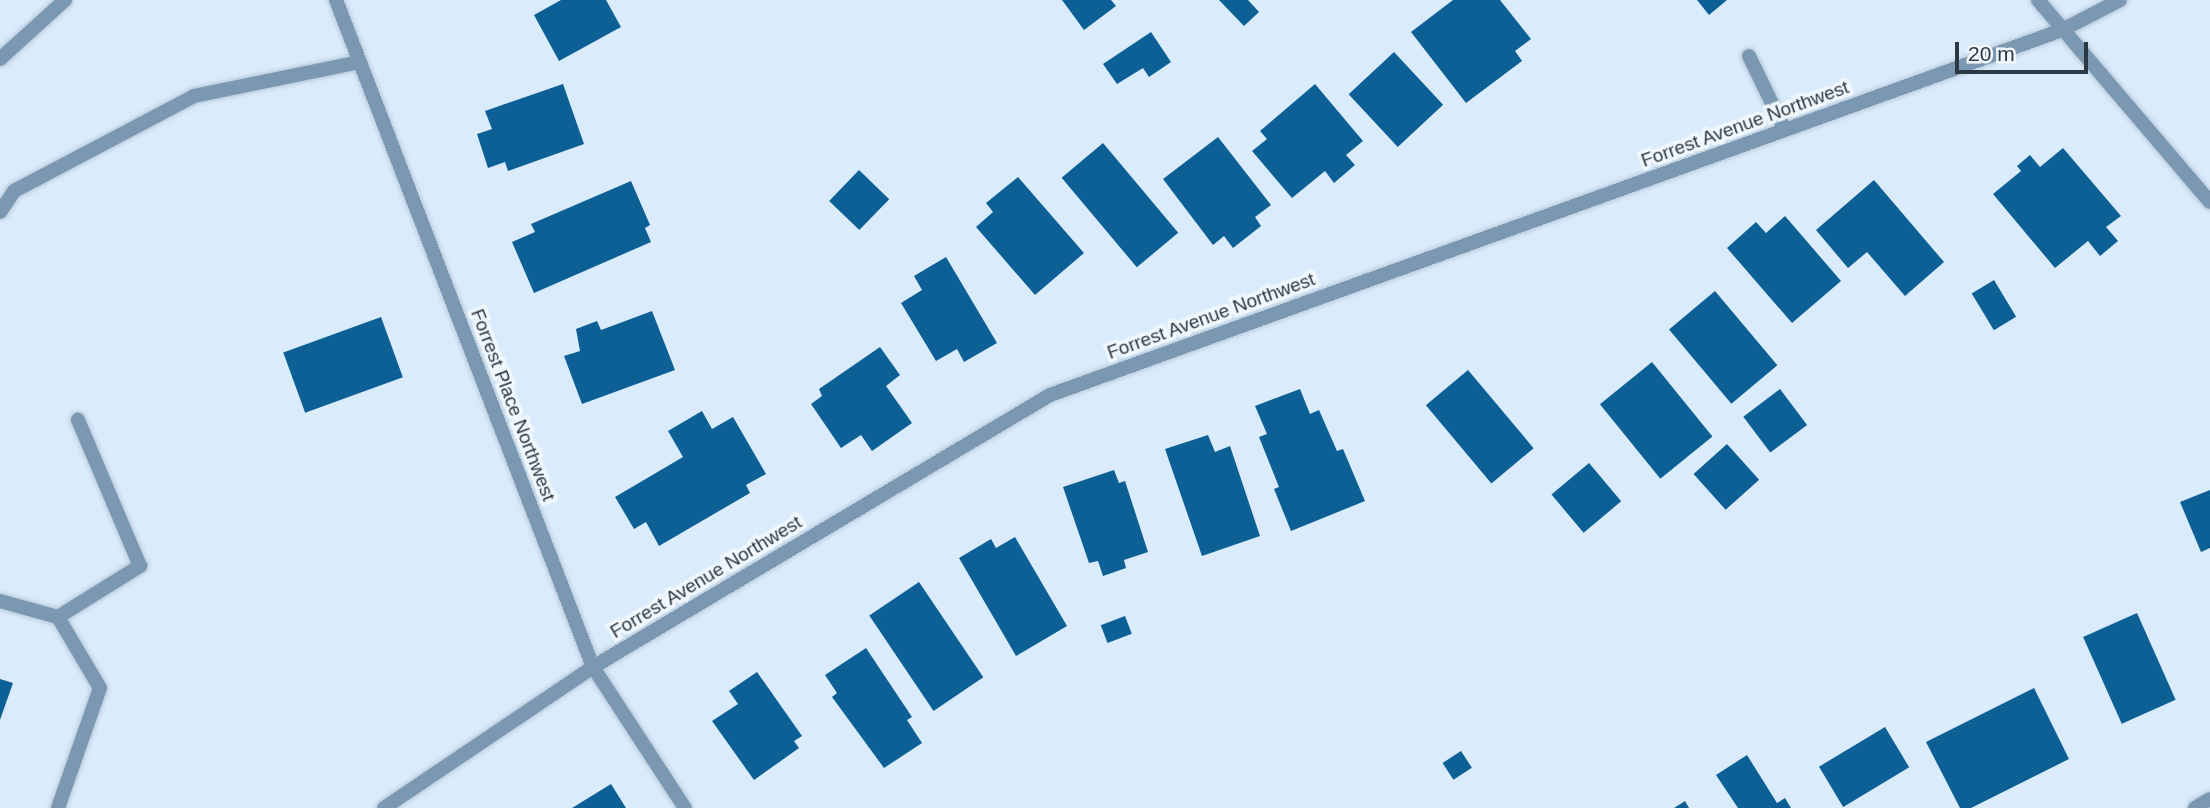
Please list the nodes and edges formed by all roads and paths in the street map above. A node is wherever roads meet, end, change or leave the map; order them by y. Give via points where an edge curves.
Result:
1 (65, 0) edge
2 (337, 0) edge
3 (2038, 0) edge
4 (2120, 0) edge
5 (2063, 30) junction
6 (1749, 56) dead end
7 (0, 59) edge
8 (360, 62) junction
9 (1785, 130) junction
10 (2210, 202) edge
11 (0, 212) edge
12 (78, 420) dead end
13 (0, 601) edge
14 (58, 617) junction
15 (593, 667) junction
16 (2210, 799) edge
17 (58, 808) edge
18 (384, 808) edge
19 (685, 808) edge
20 (2196, 808) edge

1 - 7 street
2 - 8 street, Forrest Place Northwest
3 - 5 street
4 - 5 street, Forrest Avenue Northwest
5 - 9 street, Forrest Avenue Northwest
5 - 10 street
6 - 9 street
8 - 11 street via 194,96 14,191
8 - 15 street, Forrest Place Northwest
9 - 15 street, Forrest Avenue Northwest via 1050,394
12 - 14 street via 140,566
13 - 14 street
14 - 17 street via 100,688
15 - 18 street, Forrest Avenue Northwest
15 - 19 street, Forrest Place Northwest
16 - 20 street

